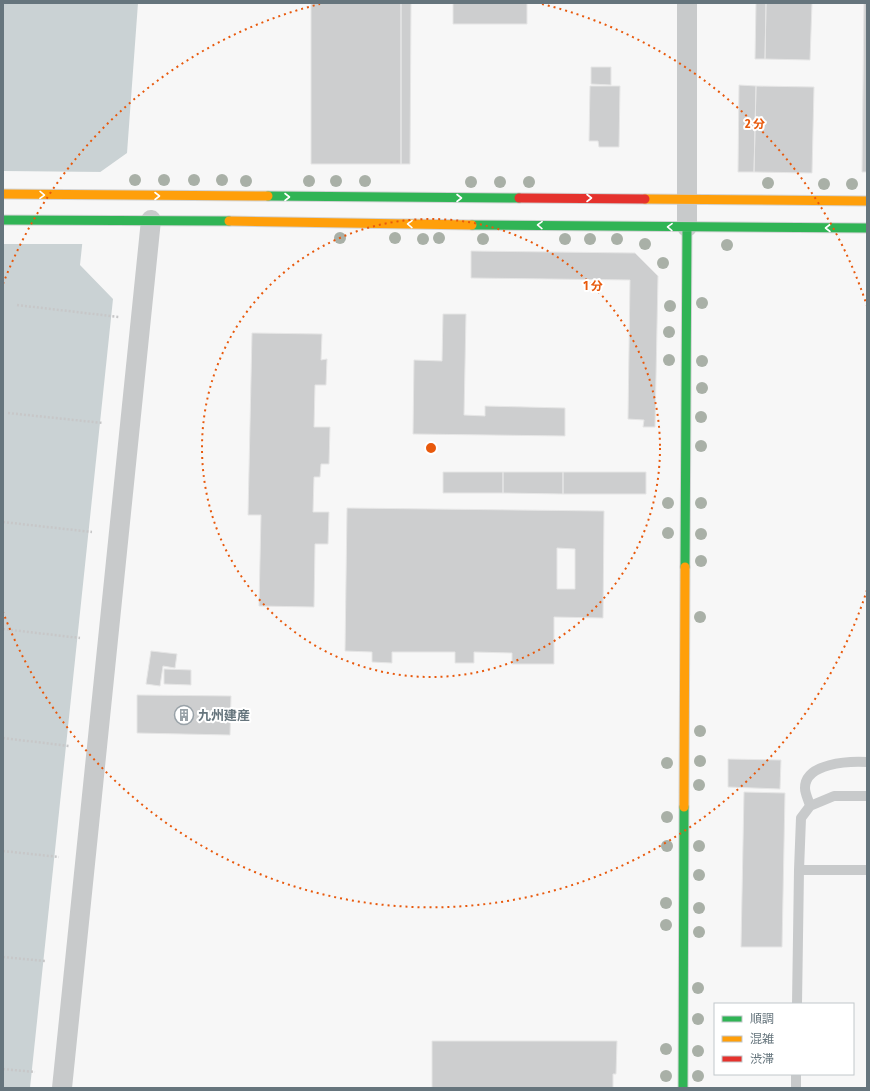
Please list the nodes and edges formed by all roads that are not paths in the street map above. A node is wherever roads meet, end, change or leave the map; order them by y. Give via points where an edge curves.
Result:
1 (687, 3) edge
2 (3, 194) edge
3 (687, 199) junction
4 (867, 201) edge
5 (3, 220) edge
6 (151, 220) junction
7 (687, 227) junction
8 (867, 228) edge
9 (867, 762) edge
10 (867, 796) edge
11 (810, 806) junction
12 (798, 870) junction
13 (867, 870) edge
14 (797, 1003) edge
15 (796, 1075) edge
16 (62, 1088) edge
17 (683, 1088) edge
18 (796, 1088) edge

1 - 3 street
2 -> 3 street
3 - 4 street
3 - 7 street
5 - 6 street
7 -> 6 street
6 - 16 street
8 -> 7 street
7 - 17 street
9 - 11 lane via 849,761 820,767 807,780 805,789
10 - 11 lane via 834,796
11 - 12 lane via 801,818
12 - 13 lane
12 - 14 lane
15 - 18 lane

